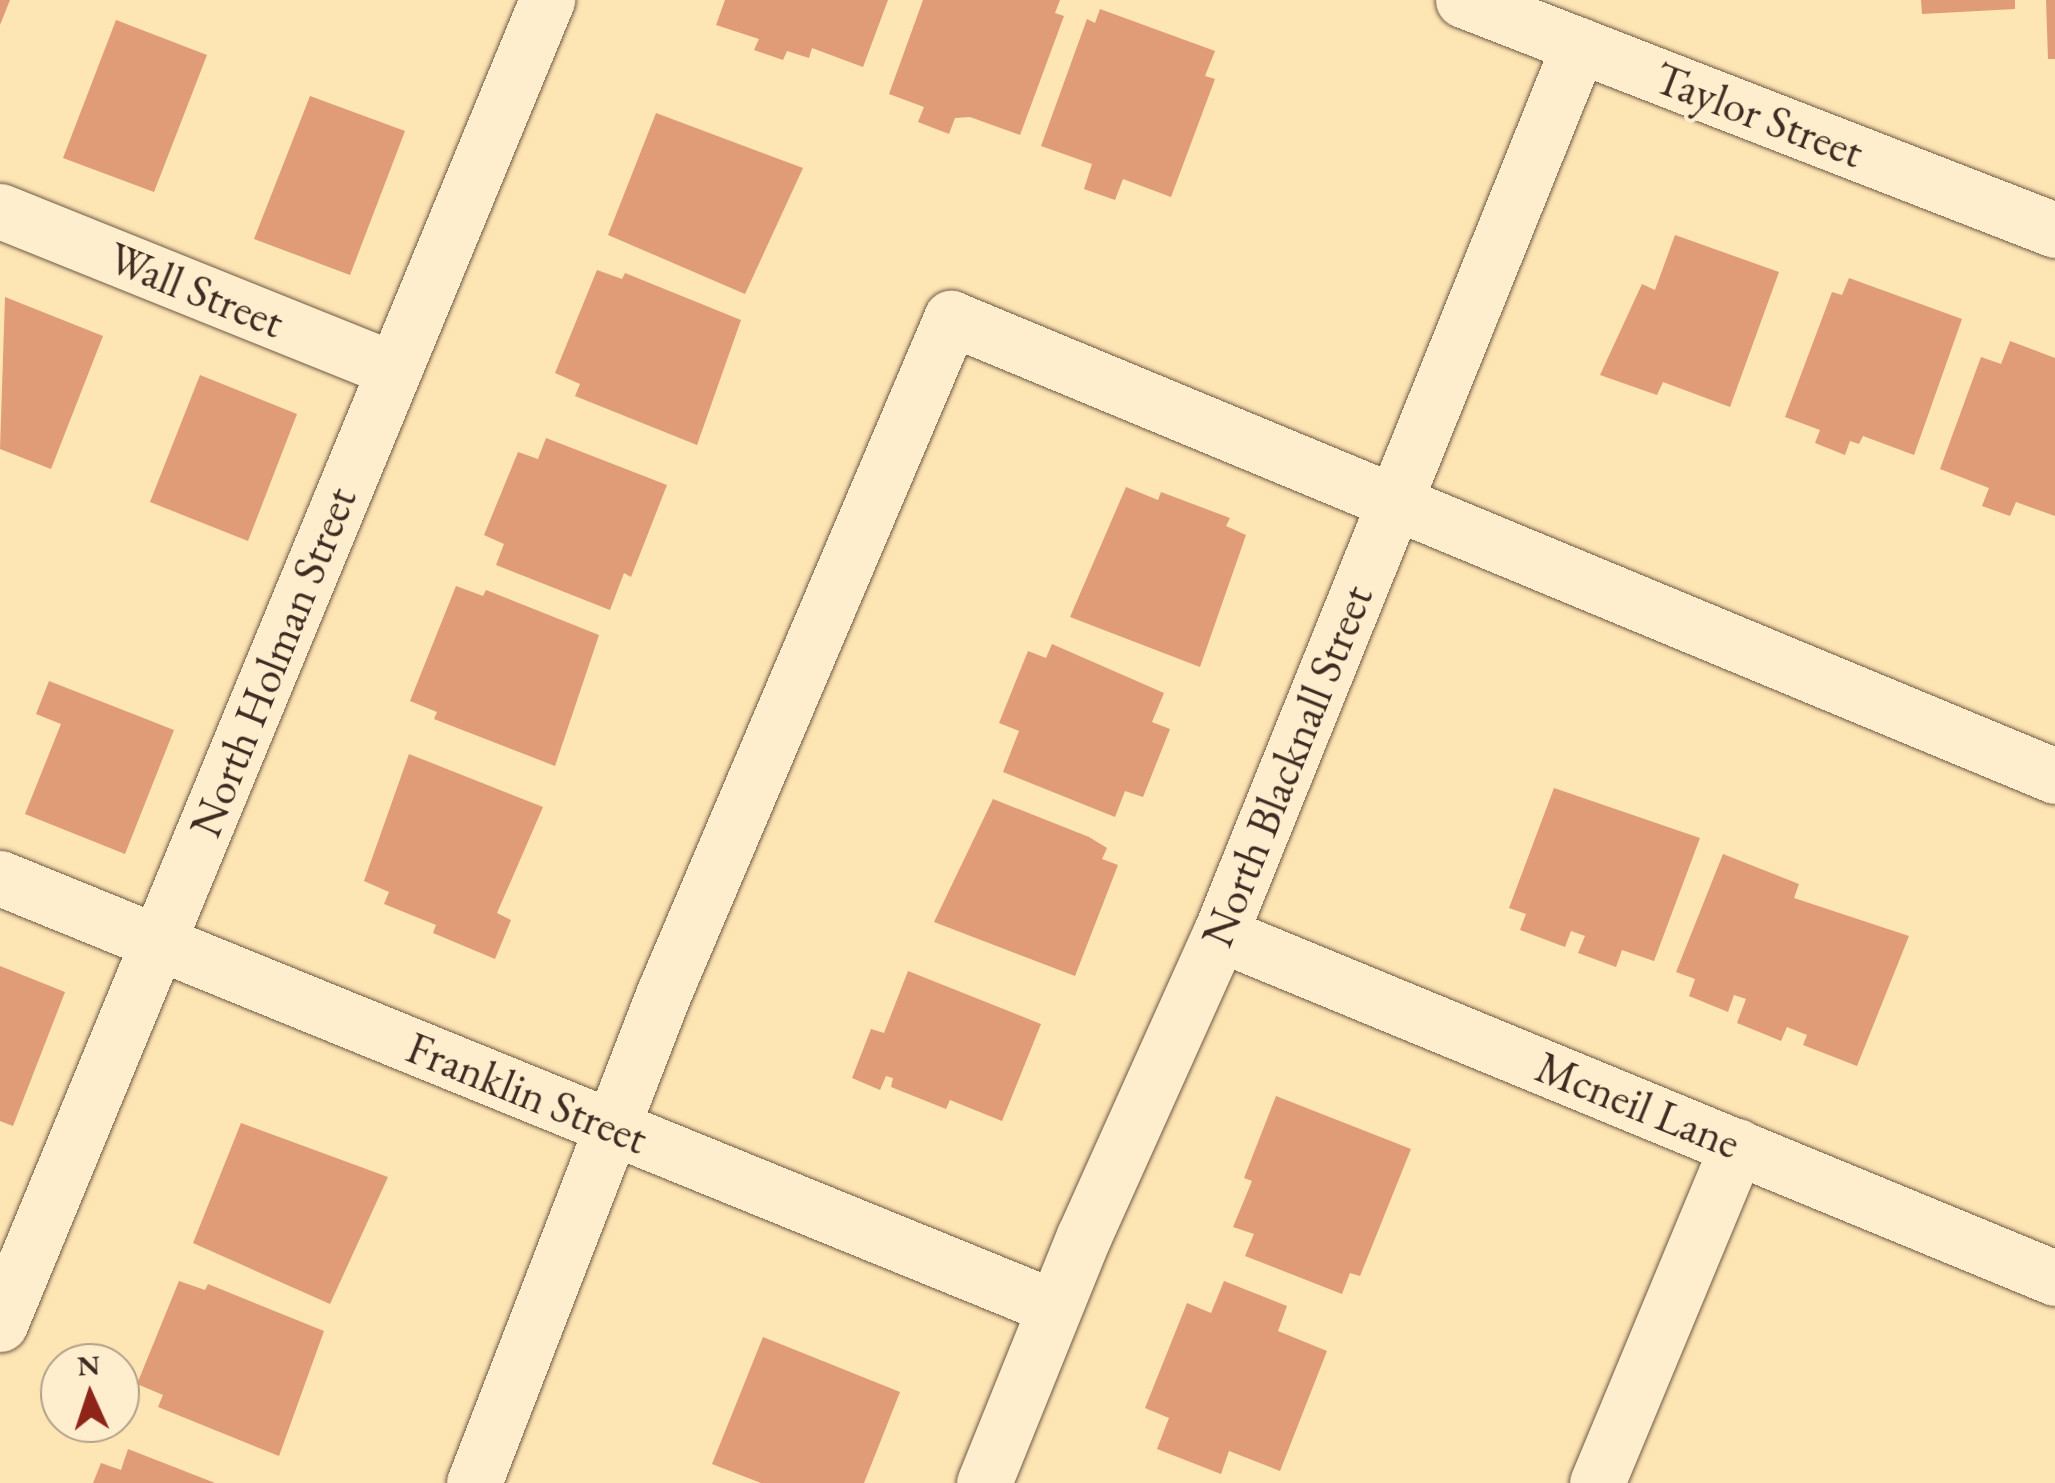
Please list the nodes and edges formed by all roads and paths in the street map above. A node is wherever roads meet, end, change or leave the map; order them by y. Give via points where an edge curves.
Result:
1 (546, 0) edge
2 (1463, 0) edge
3 (1579, 45) junction
4 (0, 212) edge
5 (2055, 230) edge
6 (393, 369) junction
7 (1394, 501) junction
8 (2055, 776) edge
9 (0, 878) edge
10 (1220, 934) junction
11 (160, 943) junction
12 (610, 1126) junction
13 (1738, 1146) junction
14 (2055, 1278) edge
15 (1054, 1306) junction
16 (0, 1324) edge
17 (474, 1483) edge
18 (984, 1483) edge
19 (1597, 1483) edge

1 - 6 street, North Holman Street
2 - 3 street, Taylor Street
3 - 5 street, Taylor Street
3 - 7 street, North Blacknall Street
4 - 6 street, Wall Street
6 - 11 street, North Holman Street
7 - 8 street
7 - 10 street, North Blacknall Street
7 - 12 street via 951,318
9 - 11 street, Franklin Street
10 - 13 street, Mcneil Lane
10 - 15 street, North Blacknall Street
11 - 12 street, Franklin Street
11 - 16 street, North Holman Street
12 - 15 street, Franklin Street
12 - 17 street
13 - 14 street, Mcneil Lane
13 - 19 street
15 - 18 street, North Blacknall Street

